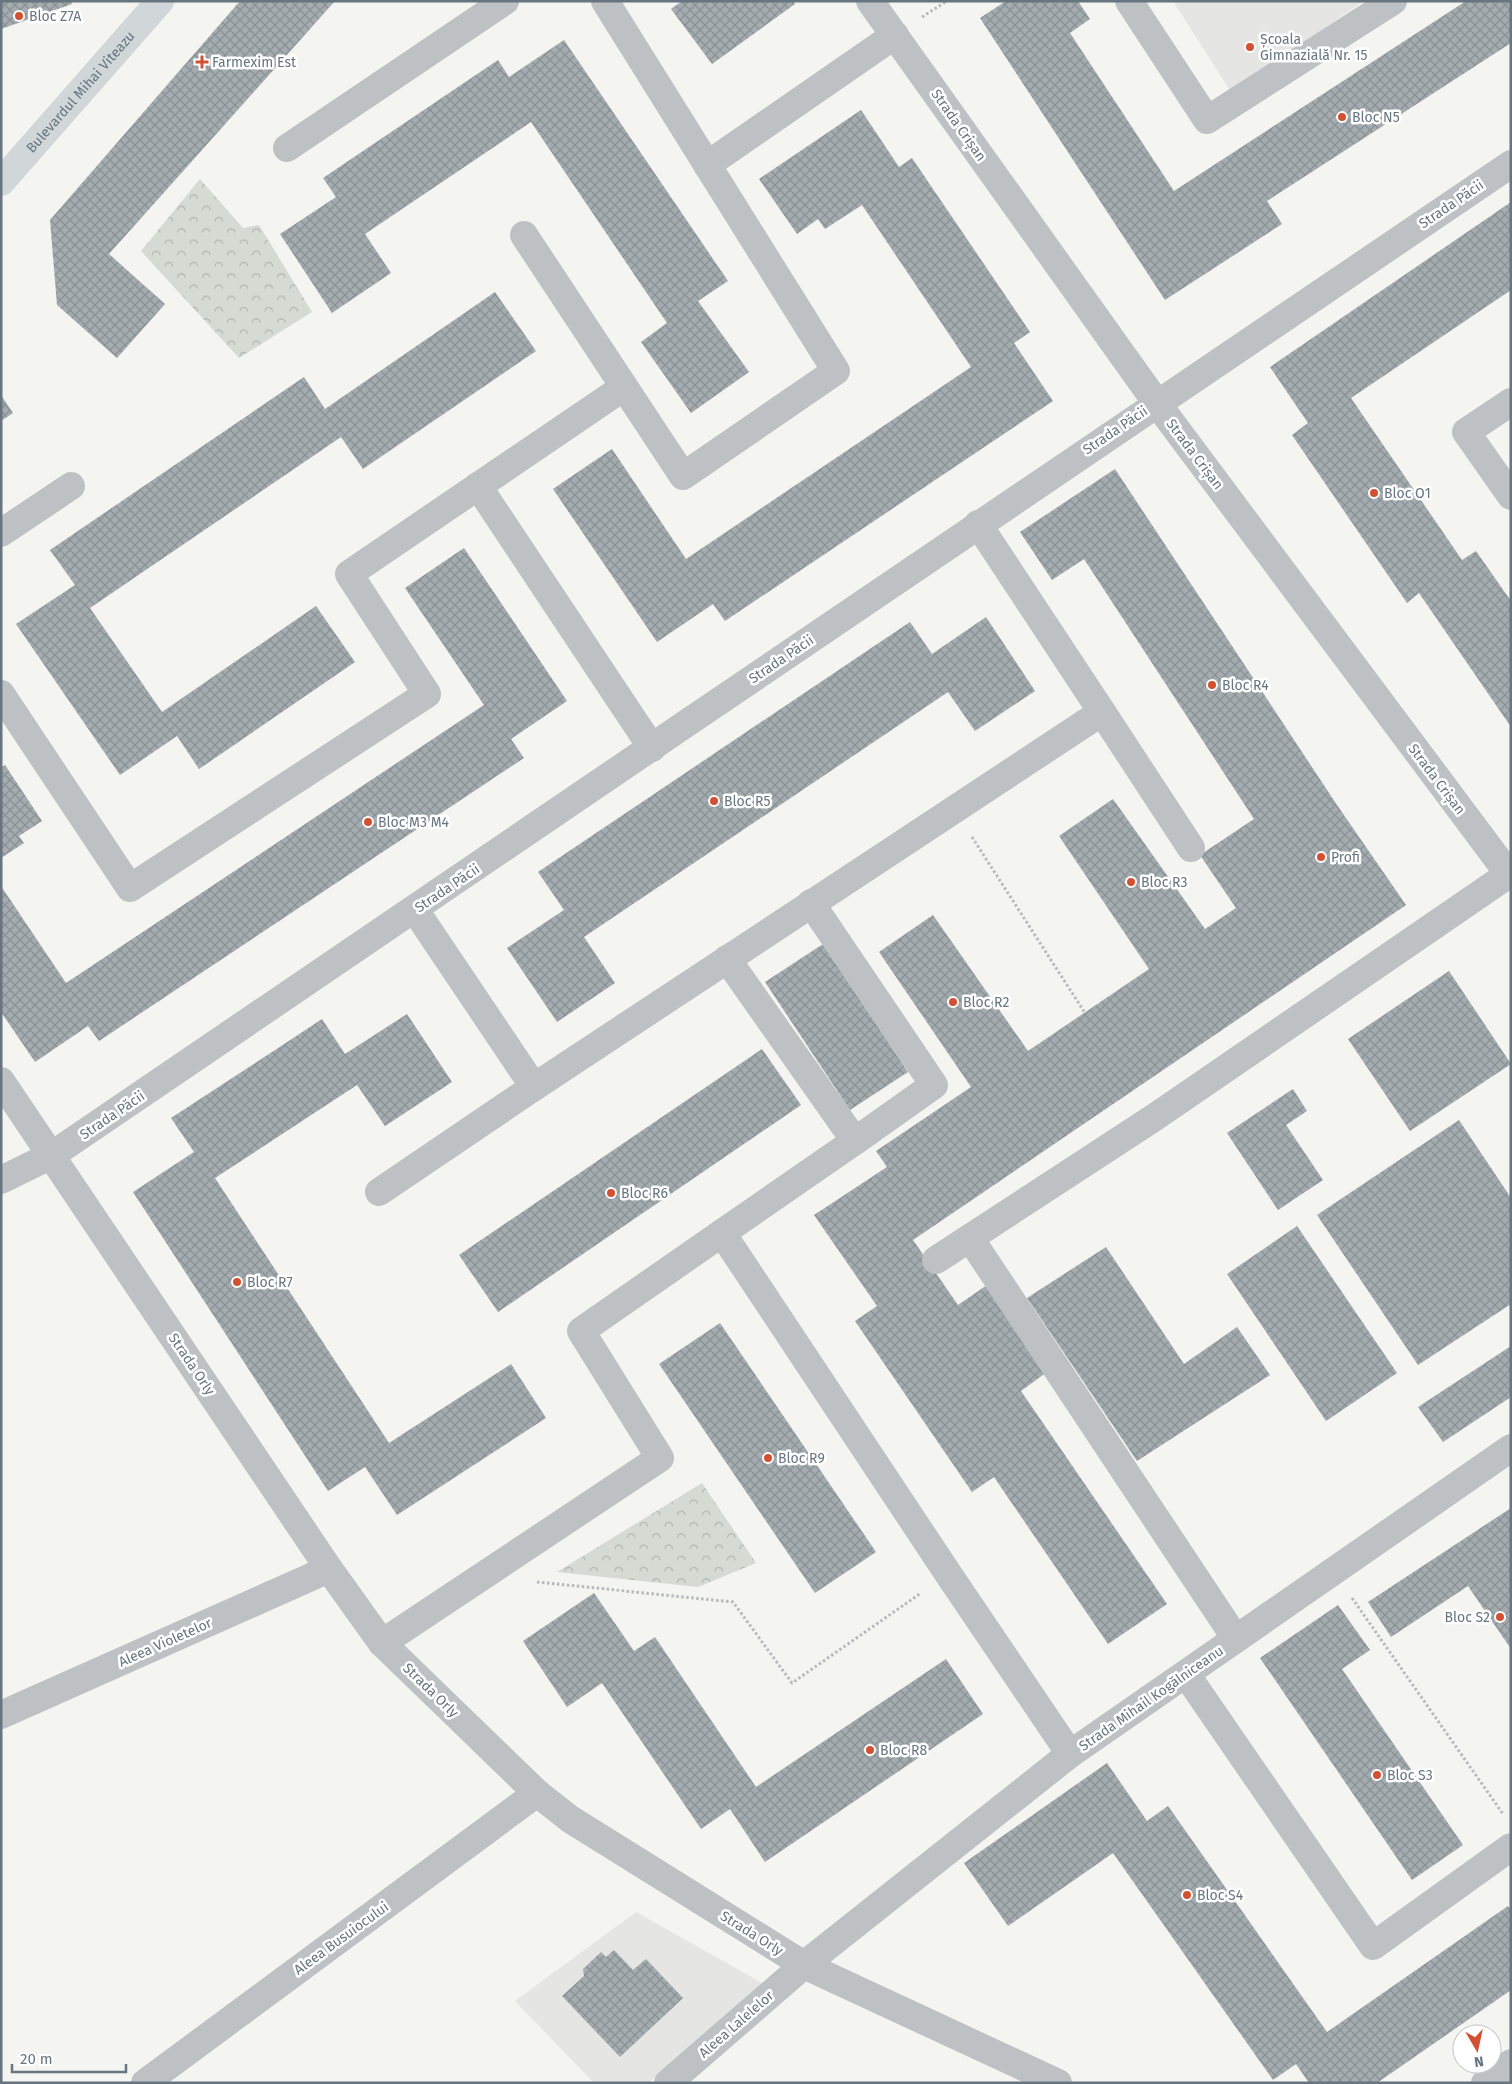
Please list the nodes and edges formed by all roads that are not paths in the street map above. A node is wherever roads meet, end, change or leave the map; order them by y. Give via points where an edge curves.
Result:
1 (160, 1) edge
2 (505, 1) edge
3 (605, 1) edge
4 (870, 1) edge
5 (1128, 1) edge
6 (1393, 1) edge
7 (895, 35) junction
8 (287, 148) dead end
9 (1511, 164) edge
10 (707, 165) junction
11 (1, 182) edge
12 (524, 235) dead end
13 (624, 387) junction
14 (1156, 402) junction
15 (1511, 402) edge
16 (71, 486) dead end
17 (478, 486) junction
18 (1511, 496) edge
19 (978, 524) junction
20 (1, 533) edge
21 (1, 694) edge
22 (1102, 712) junction
23 (10, 726) edge
24 (652, 748) junction
25 (1191, 848) dead end
26 (1510, 875) edge
27 (811, 903) junction
28 (415, 910) junction
29 (727, 959) junction
30 (1, 1081) edge
31 (534, 1087) junction
32 (855, 1141) junction
33 (52, 1155) junction
34 (1, 1180) edge
35 (379, 1192) dead end
36 (722, 1233) junction
37 (970, 1238) junction
38 (936, 1260) dead end
39 (1507, 1457) edge
40 (329, 1570) junction
41 (1236, 1639) junction
42 (382, 1643) junction
43 (1186, 1674) junction
44 (1, 1715) edge
45 (1070, 1754) junction
46 (537, 1793) junction
47 (1506, 1859) edge
48 (804, 1965) junction
49 (1511, 2064) edge
50 (145, 2083) edge
51 (668, 2083) edge
52 (1058, 2083) edge
53 (1485, 2083) edge

1 - 11 main road, Bulevardul Mihai Viteazu
2 - 8 street
3 - 10 street
4 - 7 street, Strada Crișan
5 - 6 street via 1207,120
7 - 10 street
7 - 14 street, Strada Crișan
9 - 14 street, Strada Păcii
10 - 13 street via 836,371 682,476
12 - 13 street
13 - 17 street
14 - 19 street, Strada Păcii
14 - 26 street, Strada Crișan
15 - 18 street via 1466,432
16 - 20 street
17 - 23 street via 349,574 426,694 130,888
17 - 24 street
19 - 22 street
19 - 24 street, Strada Păcii
21 - 23 street
22 - 25 street
22 - 27 street
24 - 28 street, Strada Păcii
26 - 37 street via 1155,1117
27 - 29 street
27 - 32 street via 934,1085
28 - 31 street
28 - 33 street, Strada Păcii
29 - 31 street
29 - 32 street
30 - 33 street, Strada Orly
31 - 35 street
32 - 36 street
33 - 34 street, Strada Păcii
33 - 40 street, Strada Orly
36 - 42 street via 581,1331 660,1458
36 - 45 street
37 - 38 street
37 - 41 street
39 - 41 street, Strada Mihail Kogălniceanu
40 - 42 street, Strada Orly
40 - 44 street, Aleea Violetelor
41 - 43 street, Strada Mihail Kogălniceanu
42 - 46 street, Strada Orly
43 - 45 street, Strada Mihail Kogălniceanu
43 - 47 street via 1373,1946
45 - 48 street, Strada Mihail Kogălniceanu
46 - 48 street, Strada Orly via 570,1819
46 - 50 street, Aleea Busuiocului
48 - 51 street, Aleea Lalelelor
48 - 52 street, Strada Orly
49 - 53 street

